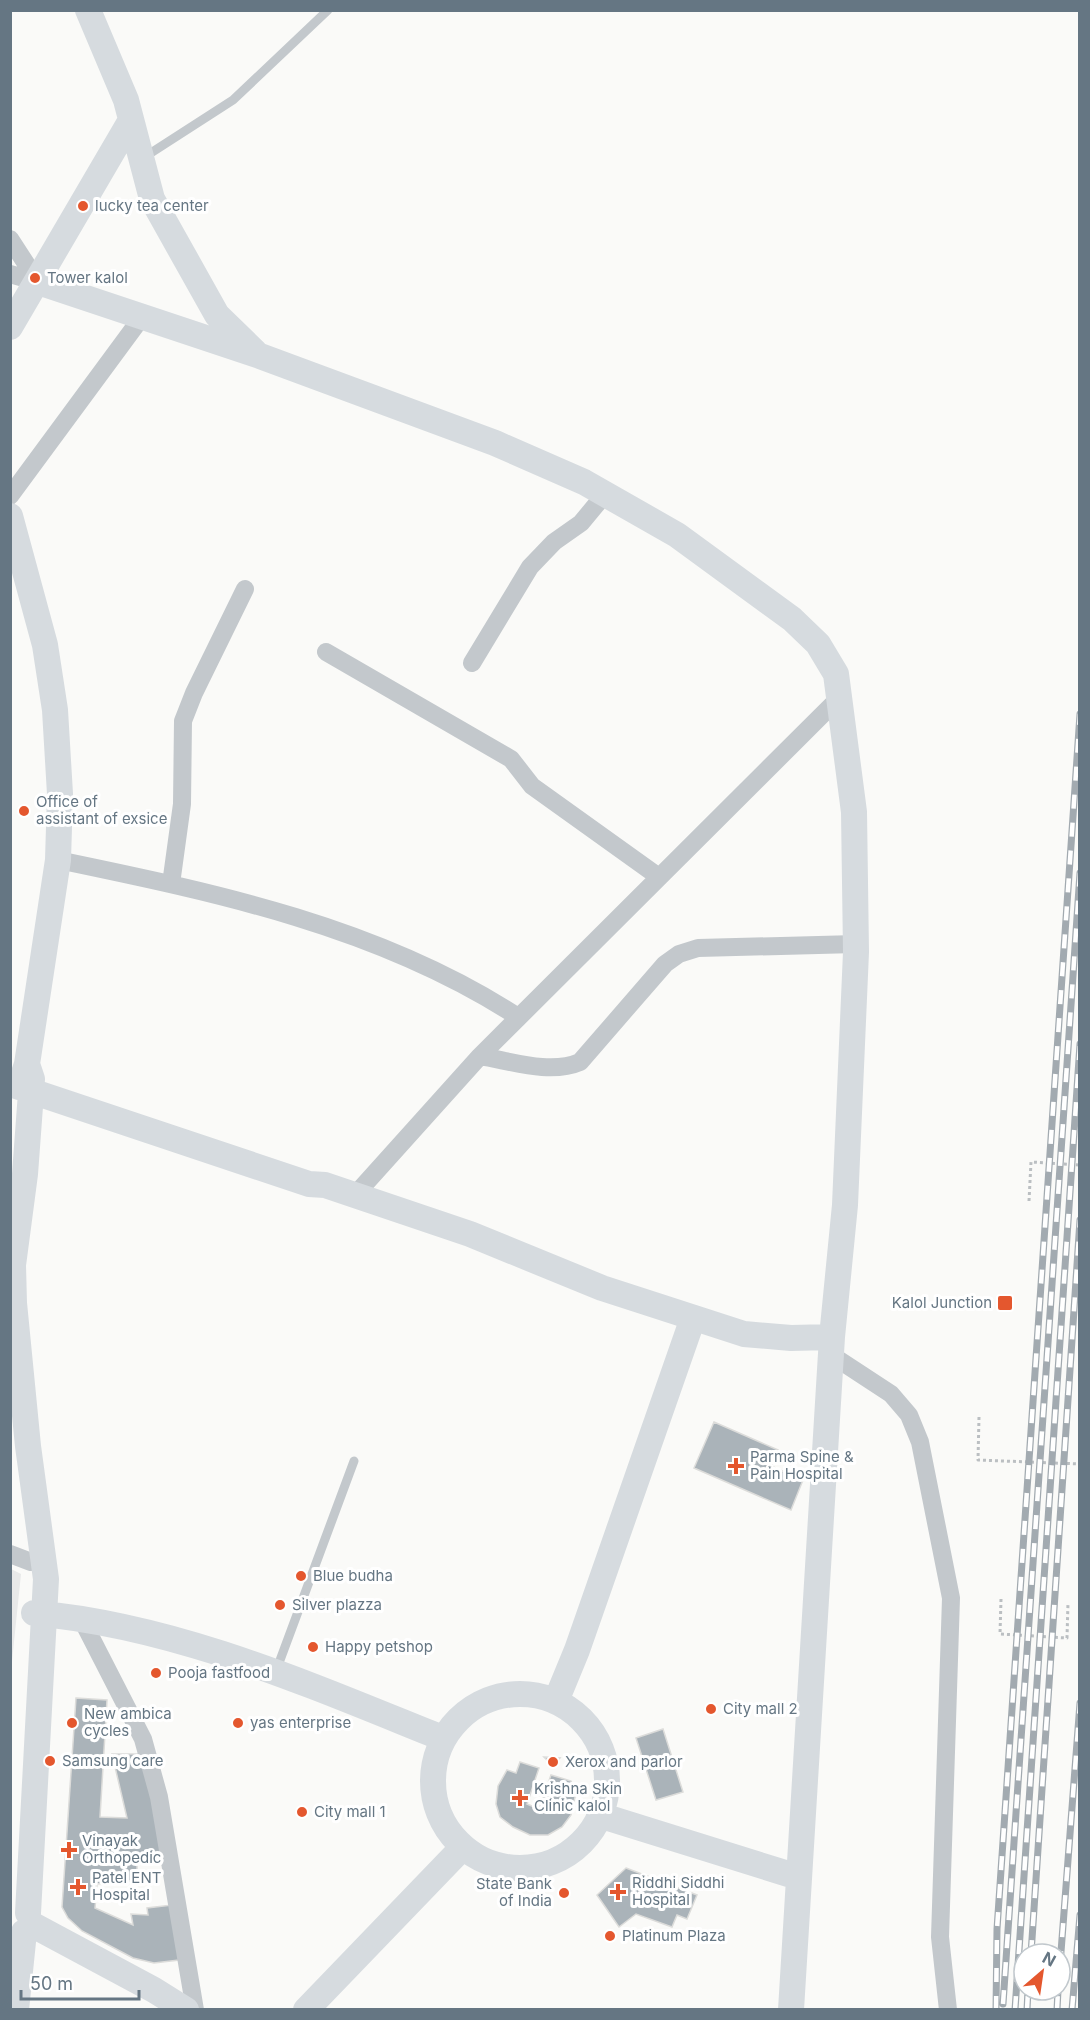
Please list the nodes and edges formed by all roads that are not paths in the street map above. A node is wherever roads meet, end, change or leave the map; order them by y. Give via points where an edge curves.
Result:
1 (88, 10) edge
2 (328, 10) edge
3 (131, 120) junction
4 (141, 159) junction
5 (10, 238) edge
6 (10, 274) edge
7 (38, 282) junction
8 (142, 317) junction
9 (10, 327) edge
10 (260, 356) junction
11 (605, 494) junction
12 (10, 496) edge
13 (10, 516) edge
14 (245, 589) dead end
15 (326, 652) dead end
16 (472, 663) dead end
17 (841, 696) junction
18 (58, 861) junction
19 (659, 877) junction
20 (171, 884) junction
21 (856, 944) junction
22 (518, 1017) junction
23 (480, 1056) junction
24 (22, 1080) edge
25 (10, 1187) edge
26 (355, 1195) junction
27 (693, 1318) junction
28 (831, 1346) junction
29 (10, 1397) edge
30 (354, 1461) dead end
31 (21, 1558) edge
32 (39, 1614) junction
33 (81, 1618) junction
34 (275, 1673) junction
35 (556, 1701) junction
36 (442, 1738) junction
37 (599, 1815) junction
38 (463, 1847) junction
39 (798, 1877) junction
40 (17, 1924) edge
41 (16, 2010) edge
42 (186, 2010) edge
43 (195, 2010) edge
44 (306, 2010) edge
45 (791, 2010) edge
46 (948, 2010) edge

1 - 3 street
2 - 4 lane via 233,100
3 - 4 street
3 - 7 street
4 - 10 street via 152,199 217,315
5 - 7 street
6 - 7 street
7 - 8 street
7 - 9 street
8 - 10 street
8 - 12 street
10 - 11 street via 495,443
11 - 16 street via 581,523 548,547 530,567
11 - 17 street via 677,535 806,630 828,658
13 - 18 street via 45,645 55,710 60,794
14 - 20 street via 183,721 183,804
15 - 19 street via 511,759 523,778 547,799
17 - 19 street
17 - 21 street via 854,812
18 - 20 street
18 - 24 street
19 - 22 street
20 - 22 street via 252,903 369,942 480,992
21 - 23 street via 698,948 665,964 580,1062 553,1068
21 - 28 street via 845,1205
22 - 23 street
23 - 26 street
24 - 25 street
24 - 26 street via 309,1184
24 - 32 street via 25,1174 13,1265 28,1446 46,1579
26 - 27 street
27 - 28 street via 744,1334
27 - 35 street
28 - 39 street
28 - 46 street via 891,1394 909,1415 920,1442 951,1598 940,1937
29 - 31 street
30 - 34 lane
31 - 32 street
32 - 33 street
32 - 40 street
33 - 34 street via 208,1648
33 - 43 street via 143,1739 159,1797
34 - 36 street
35 - 36 street via 511,1694 488,1699 470,1708
35 - 37 street via 581,1718 598,1743 607,1771 605,1801
36 - 38 street via 433,1767 433,1796 444,1824
37 - 38 street via 594,1828 574,1850 547,1864 518,1868 498,1864
37 - 39 street
38 - 44 street
39 - 45 street
40 - 41 street
40 - 42 street via 154,1989

